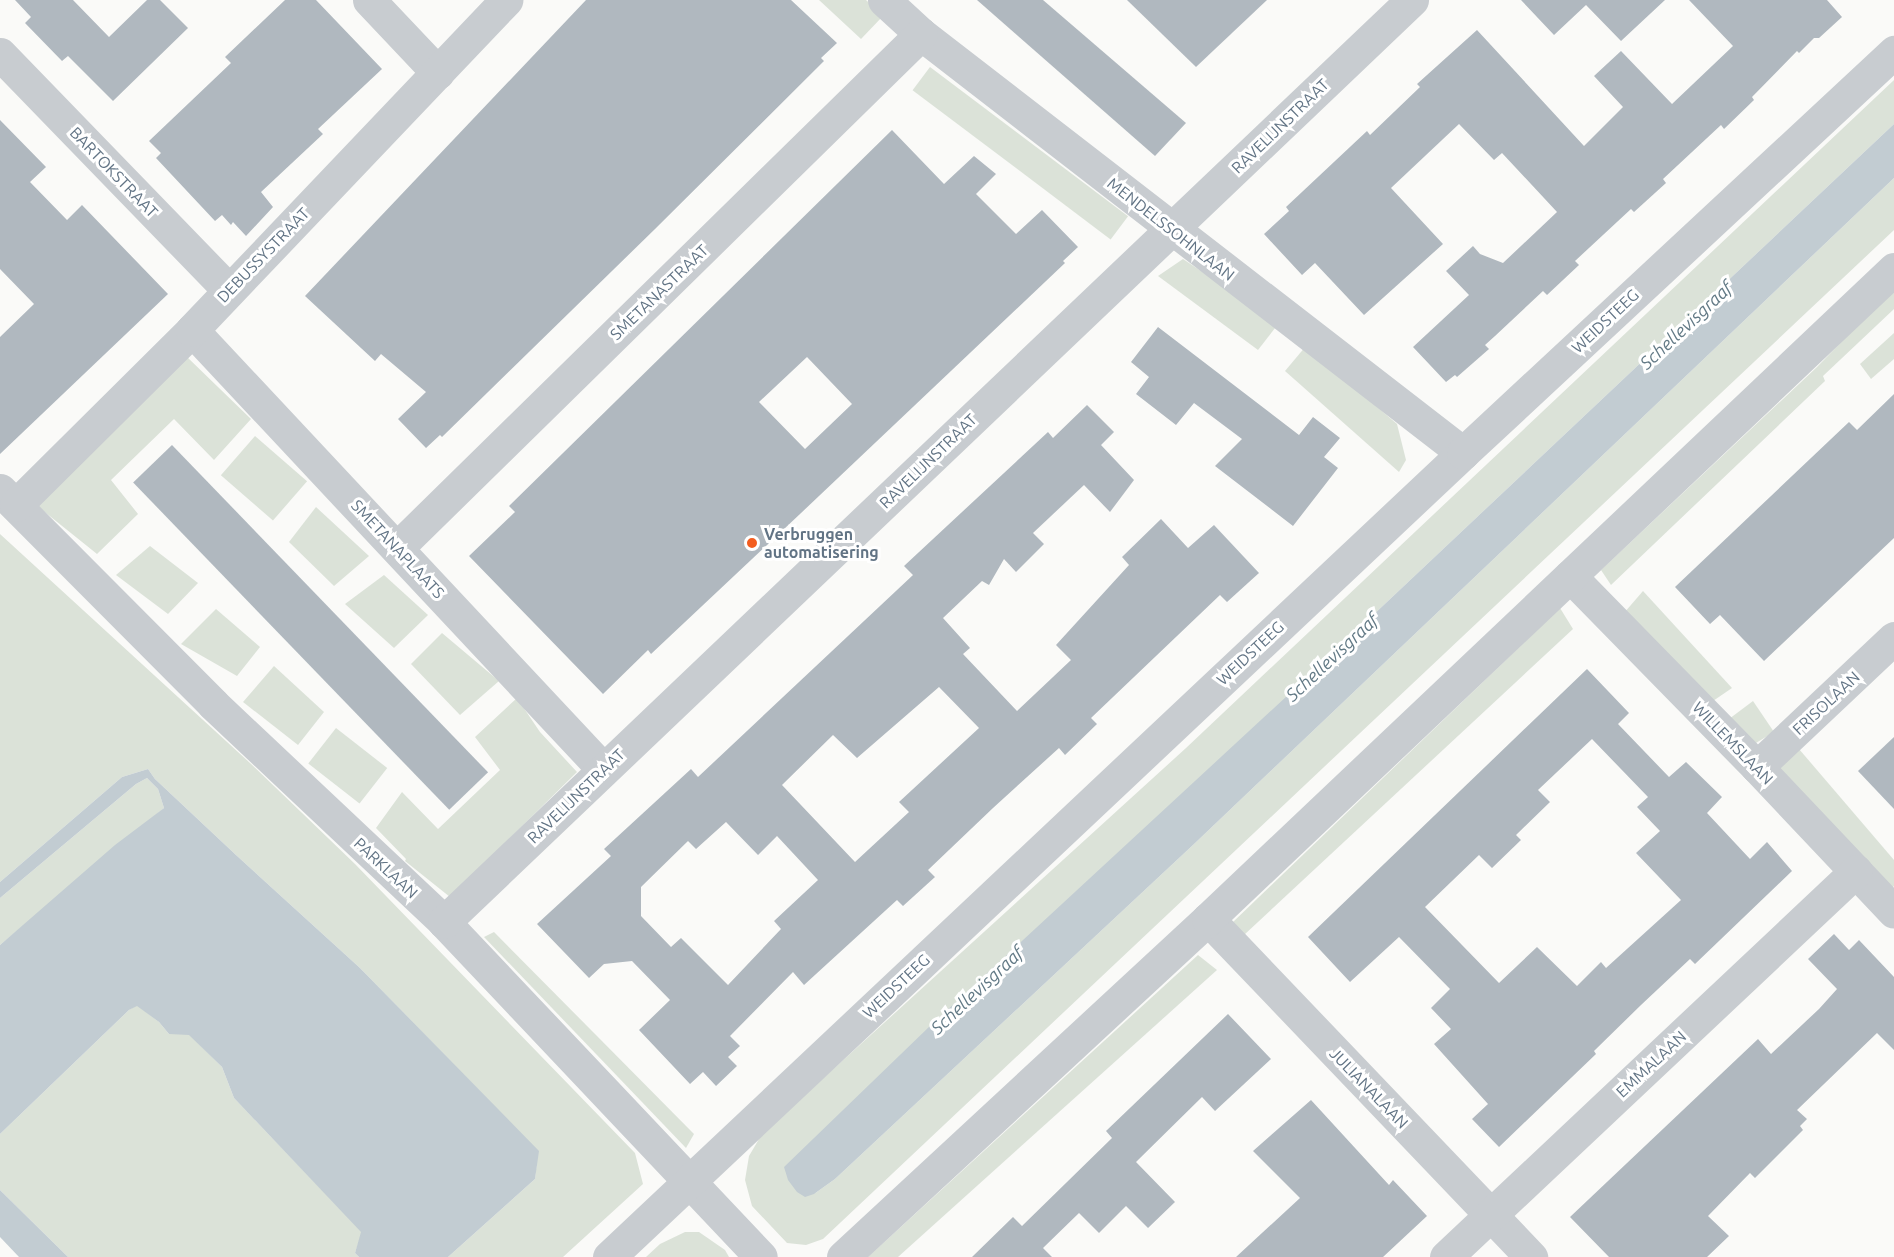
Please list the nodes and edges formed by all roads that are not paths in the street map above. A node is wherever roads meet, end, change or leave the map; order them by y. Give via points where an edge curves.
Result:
1 (369, 0) edge
2 (506, 0) edge
3 (884, 0) edge
4 (1412, 0) edge
5 (921, 34) junction
6 (1894, 52) edge
7 (0, 54) edge
8 (438, 73) junction
9 (1171, 230) junction
10 (1894, 268) edge
11 (229, 290) junction
12 (192, 330) junction
13 (1463, 453) junction
14 (8, 498) edge
15 (398, 548) junction
16 (1570, 576) junction
17 (1894, 638) edge
18 (1757, 767) junction
19 (603, 769) junction
20 (1856, 871) junction
21 (1894, 912) edge
22 (1208, 919) junction
23 (444, 922) junction
24 (689, 1180) junction
25 (1490, 1215) junction
26 (609, 1257) edge
27 (761, 1257) edge
28 (843, 1257) edge
29 (1446, 1257) edge
30 (1531, 1257) edge

1 - 8 street
2 - 8 street, DEBUSSYSTRAAT
3 - 5 street, MENDELSSOHNLAAN
4 - 9 street, RAVELIJNSTRAAT
5 - 9 street, MENDELSSOHNLAAN
5 - 15 street, SMETANASTRAAT
6 - 13 street, WEIDSTEEG
7 - 11 street, BARTOKSTRAAT
8 - 11 street, DEBUSSYSTRAAT
9 - 13 street, MENDELSSOHNLAAN
9 - 19 street, RAVELIJNSTRAAT
10 - 16 street
11 - 12 street, DEBUSSYSTRAAT
12 - 14 street, DEBUSSYSTRAAT
12 - 15 street, SMETANAPLAATS
13 - 24 street, WEIDSTEEG
14 - 23 street, PARKLAAN via 213,704
15 - 19 street, SMETANAPLAATS
16 - 18 street, WILLEMSLAAN
16 - 22 street
17 - 18 street, FRISOLAAN
18 - 20 street, WILLEMSLAAN
19 - 23 street, RAVELIJNSTRAAT
20 - 21 street, WILLEMSLAAN
20 - 25 street, EMMALAAN
22 - 25 street, JULIANALAAN
22 - 28 street
23 - 24 street, PARKLAAN
24 - 26 street, WEIDSTEEG
24 - 27 street, PARKLAAN
25 - 29 street, EMMALAAN
25 - 30 street, JULIANALAAN

